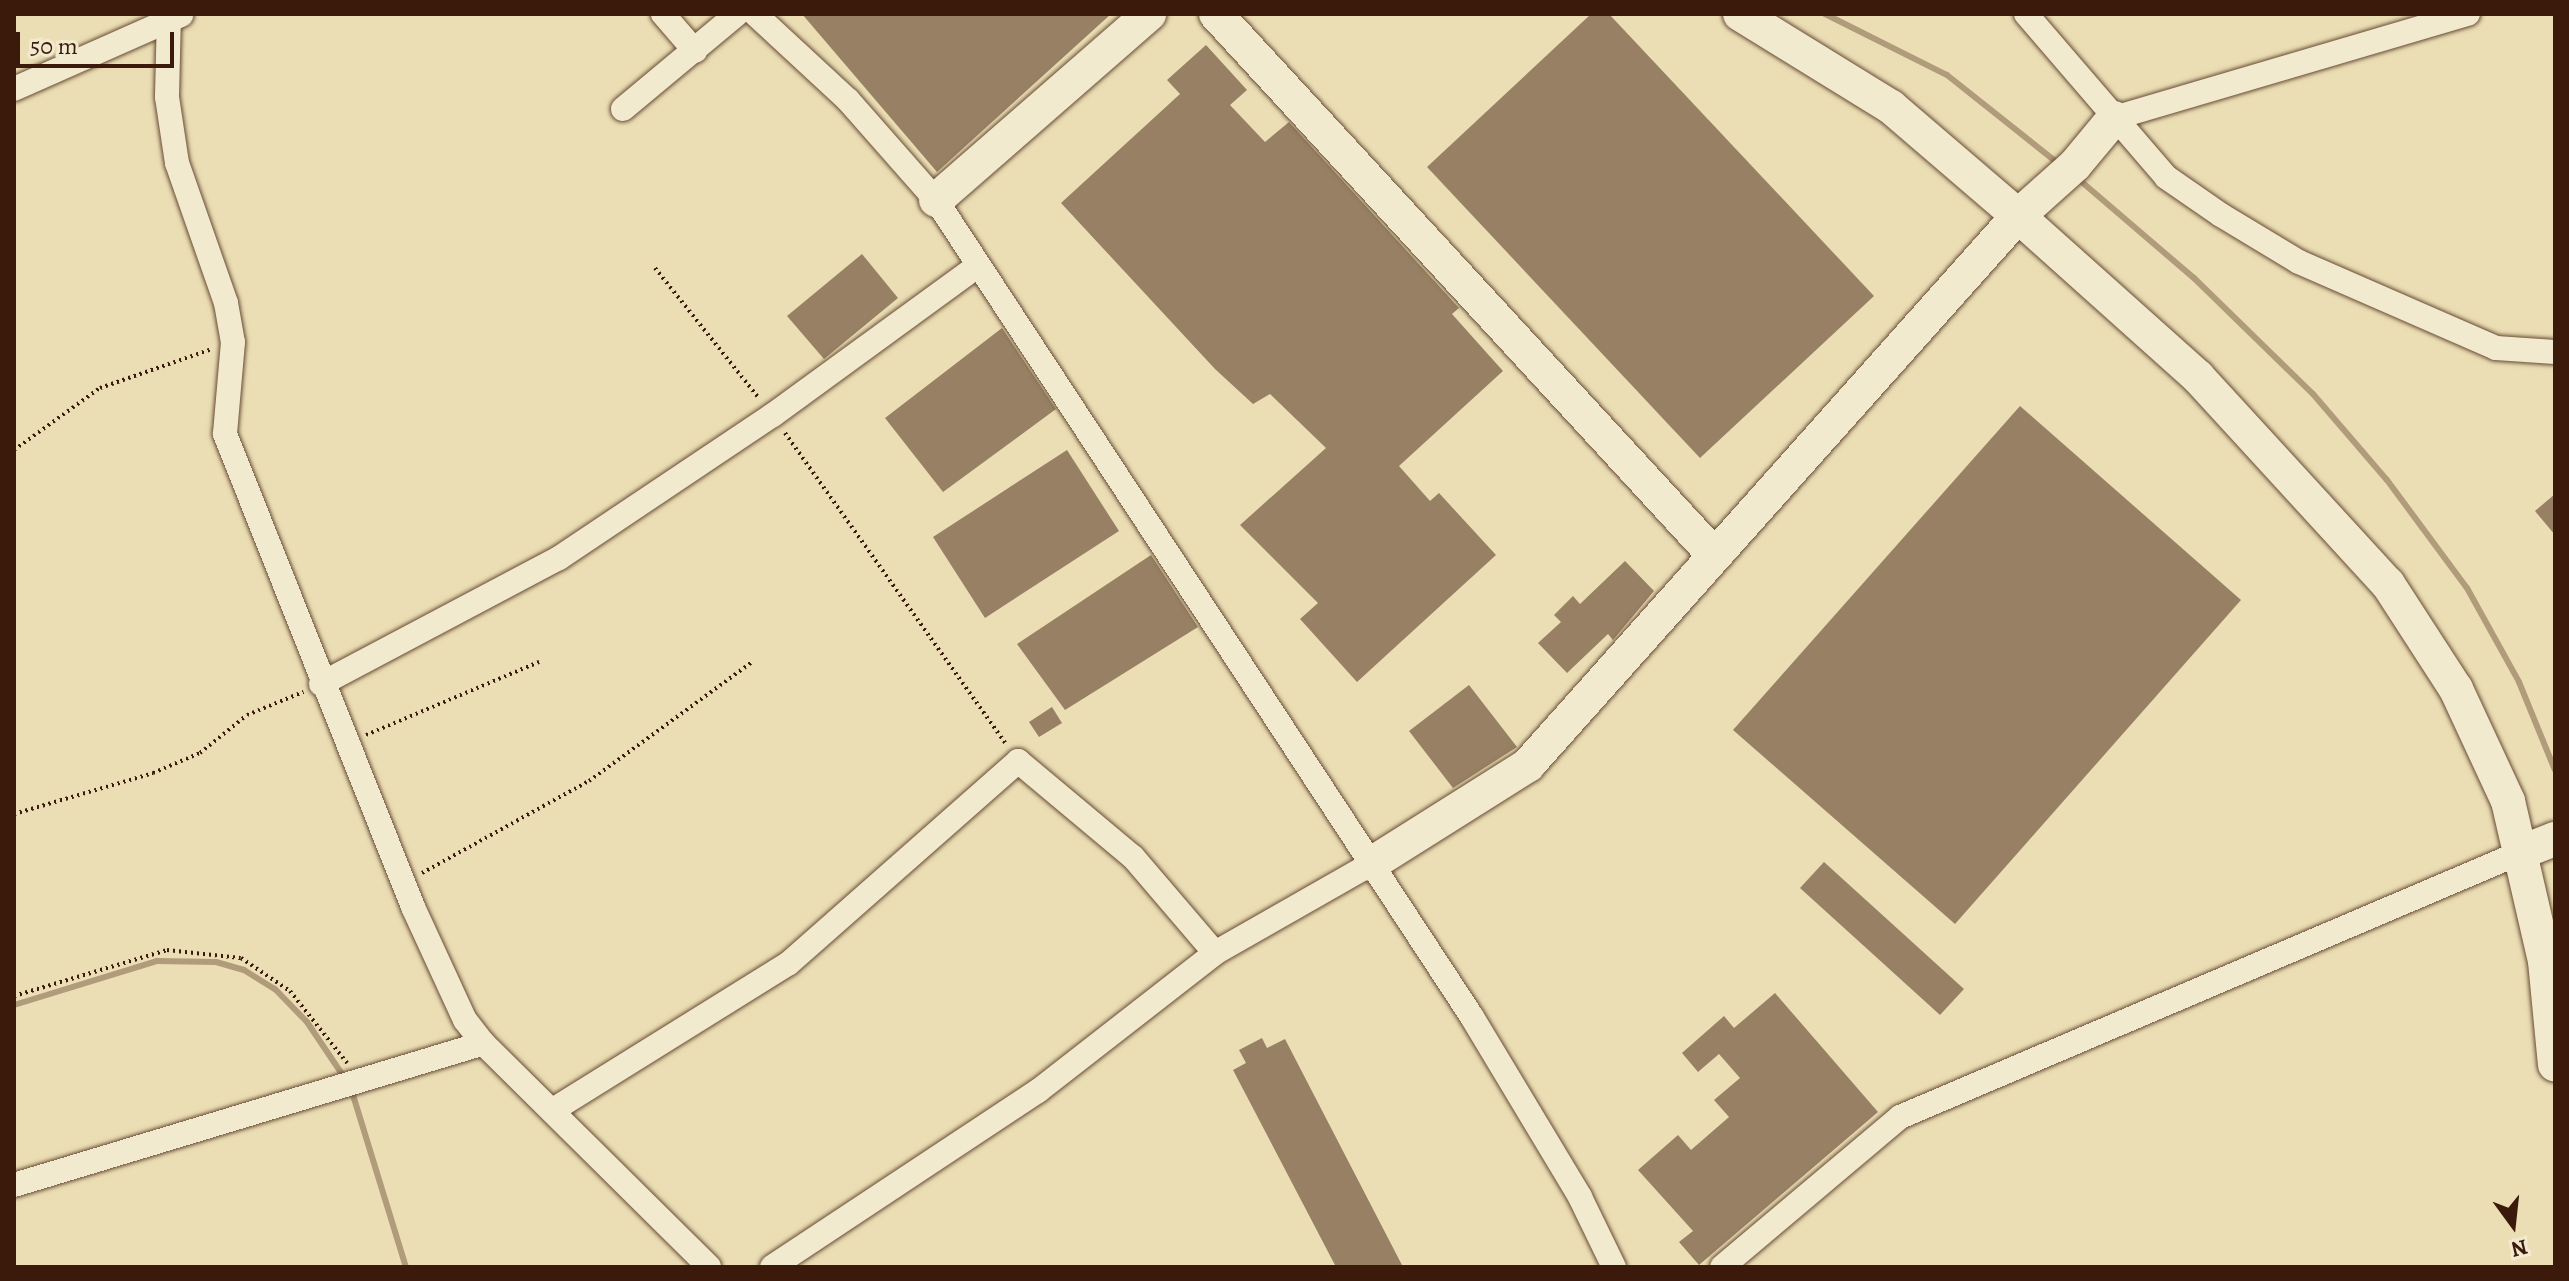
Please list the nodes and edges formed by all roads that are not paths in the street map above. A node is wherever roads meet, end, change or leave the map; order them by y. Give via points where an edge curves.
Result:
1 (663, 14) edge
2 (737, 14) edge
3 (755, 14) edge
4 (1149, 14) edge
5 (1216, 14) edge
6 (1740, 14) edge
7 (2026, 14) edge
8 (2468, 14) edge
9 (174, 16) edge
10 (695, 51) junction
11 (17, 81) edge
12 (623, 109) dead end
13 (2114, 118) junction
14 (936, 200) junction
15 (2018, 216) junction
16 (977, 266) junction
17 (2555, 352) edge
18 (1714, 555) junction
19 (321, 684) junction
20 (2555, 839) edge
21 (2522, 852) junction
22 (1371, 864) junction
23 (1215, 953) junction
24 (483, 1043) junction
25 (2555, 1065) edge
26 (553, 1110) junction
27 (14, 1185) edge
28 (709, 1267) edge
29 (772, 1267) edge
30 (1614, 1267) edge
31 (1722, 1267) edge

1 - 10 street
2 - 10 street
3 - 14 street via 848,100
4 - 14 street
5 - 18 street
6 - 15 street via 1891,107
7 - 13 street
8 - 13 street
9 - 11 street
9 - 19 street via 167,97 177,163 226,303 233,342 225,434
10 - 12 street
13 - 15 street via 2075,165
13 - 17 street via 2166,177 2299,262 2496,348
14 - 16 street
15 - 18 street
15 - 21 street via 2198,377 2388,584 2423,634 2482,740
16 - 19 street via 773,415 559,558
16 - 22 street
18 - 22 street via 1528,765
19 - 24 street via 444,979
20 - 21 street
21 - 25 street via 2545,961
21 - 31 street via 1900,1117
22 - 23 street
22 - 30 street via 1480,1030 1580,1197
23 - 26 street via 1133,857 1018,761 788,964
23 - 29 street via 1038,1091
24 - 26 street
24 - 27 street
26 - 28 street

